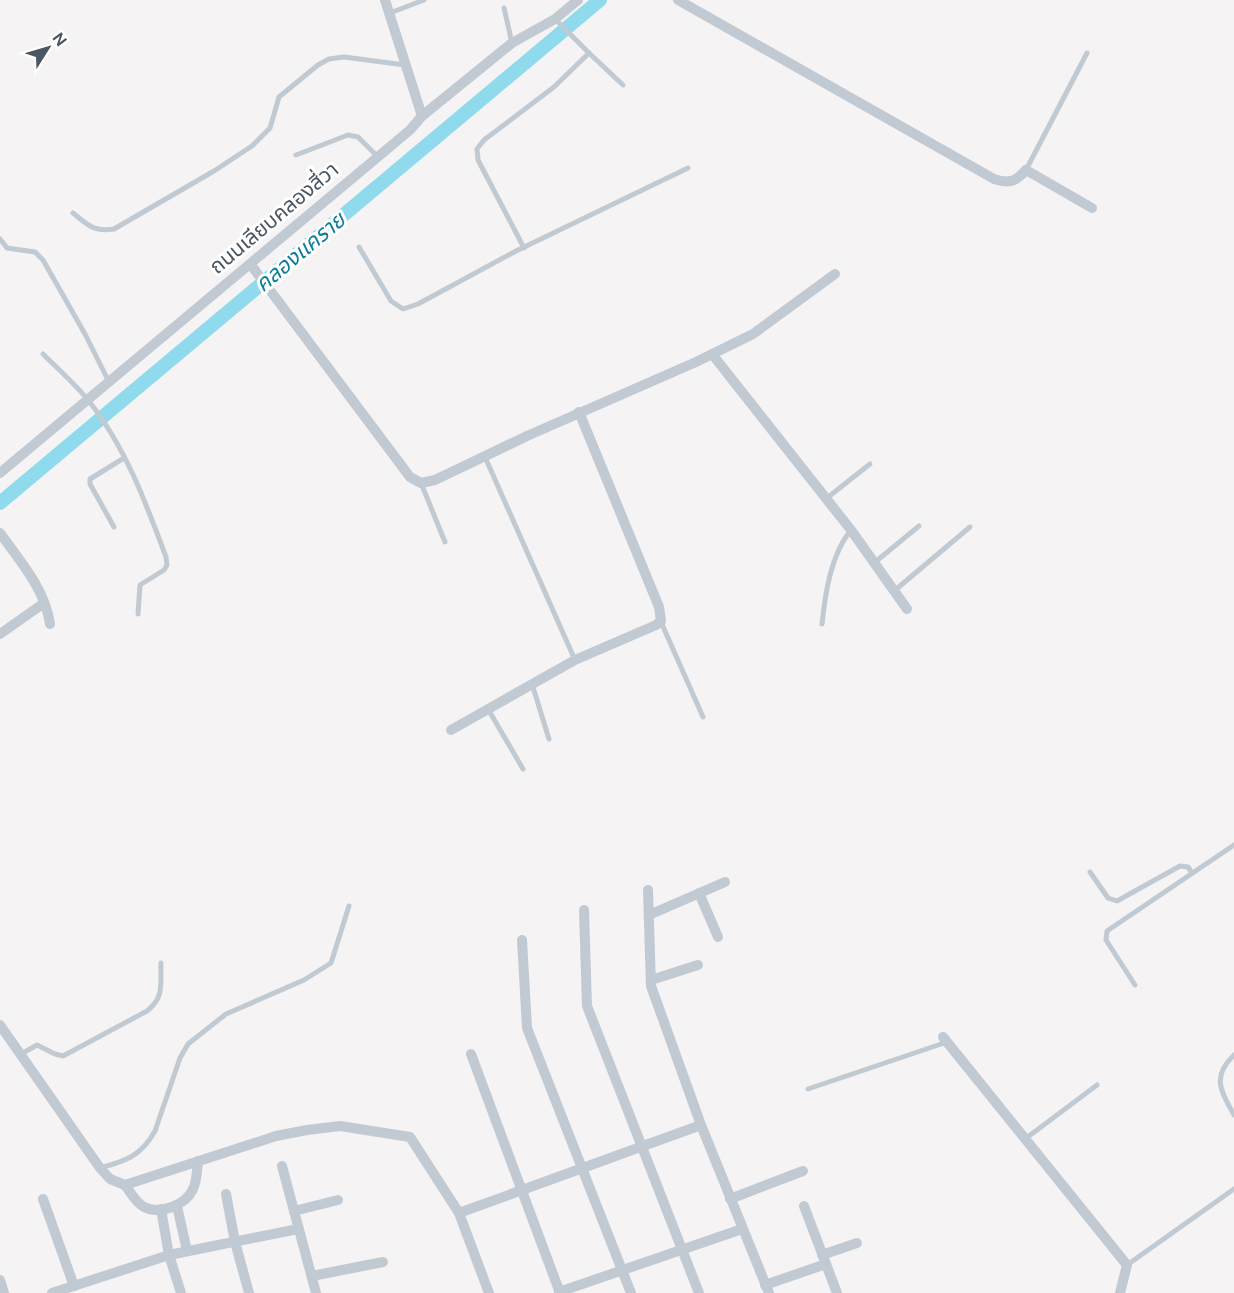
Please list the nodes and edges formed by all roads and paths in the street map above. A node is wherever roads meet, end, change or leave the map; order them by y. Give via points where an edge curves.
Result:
1 (385, 0) edge
2 (424, 0) edge
3 (578, 0) edge
4 (678, 0) edge
5 (504, 8) dead end
6 (390, 14) junction
7 (560, 22) junction
8 (512, 42) junction
9 (589, 53) junction
10 (1087, 53) dead end
11 (406, 65) junction
12 (623, 86) dead end
13 (422, 116) junction
14 (296, 155) dead end
15 (378, 157) junction
16 (688, 168) dead end
17 (1026, 170) junction
18 (1092, 208) dead end
19 (73, 213) dead end
20 (0, 239) edge
21 (359, 247) dead end
22 (524, 248) junction
23 (250, 265) junction
24 (836, 274) dead end
25 (43, 354) dead end
26 (712, 354) junction
27 (109, 382) junction
28 (88, 400) junction
29 (579, 412) junction
30 (485, 457) junction
31 (124, 458) junction
32 (870, 464) dead end
33 (2, 467) edge
34 (421, 483) junction
35 (826, 499) junction
36 (919, 526) dead end
37 (970, 526) dead end
38 (114, 527) dead end
39 (850, 530) junction
40 (0, 533) edge
41 (445, 542) dead end
42 (874, 563) junction
43 (894, 591) junction
44 (44, 603) junction
45 (907, 609) dead end
46 (138, 614) dead end
47 (661, 621) junction
48 (50, 624) dead end
49 (822, 624) dead end
50 (0, 634) edge
51 (575, 660) junction
52 (532, 684) junction
53 (489, 709) junction
54 (703, 717) dead end
55 (451, 730) dead end
56 (549, 739) dead end
57 (523, 769) dead end
58 (1234, 845) edge
59 (1090, 872) dead end
60 (1192, 873) junction
61 (725, 882) dead end
62 (648, 890) dead end
63 (699, 893) junction
64 (349, 906) dead end
65 (584, 910) dead end
66 (649, 915) junction
67 (718, 937) dead end
68 (522, 940) dead end
69 (161, 963) dead end
70 (698, 965) dead end
71 (651, 980) junction
72 (1135, 985) dead end
73 (0, 1025) edge
74 (945, 1040) joint
75 (21, 1054) junction
76 (471, 1054) dead end
77 (1234, 1055) edge
78 (1097, 1085) dead end
79 (808, 1089) dead end
80 (1234, 1115) edge
81 (701, 1125) junction
82 (1025, 1139) junction
83 (641, 1147) junction
84 (198, 1161) junction
85 (282, 1166) dead end
86 (99, 1168) junction
87 (582, 1168) junction
88 (803, 1170) dead end
89 (125, 1185) junction
90 (1234, 1189) edge
91 (522, 1191) junction
92 (225, 1194) dead end
93 (43, 1199) dead end
94 (730, 1199) junction
95 (338, 1200) dead end
96 (177, 1206) junction
97 (804, 1206) dead end
98 (161, 1209) junction
99 (294, 1211) junction
100 (459, 1214) junction
101 (298, 1229) junction
102 (742, 1229) junction
103 (235, 1242) junction
104 (857, 1243) dead end
105 (682, 1250) junction
106 (187, 1251) junction
107 (169, 1255) junction
108 (824, 1259) junction
109 (383, 1262) dead end
110 (1127, 1265) junction
111 (622, 1270) junction
112 (312, 1276) junction
113 (0, 1280) edge
114 (74, 1286) junction
115 (767, 1289) edge
116 (560, 1292) edge
117 (4, 1293) edge
118 (52, 1293) edge
119 (181, 1293) edge
120 (249, 1293) edge
121 (316, 1293) edge
122 (489, 1293) edge
123 (632, 1293) edge
124 (699, 1293) edge
125 (837, 1293) edge
126 (1120, 1293) edge

1 - 6 street
2 - 6 lane
3 - 7 street, ถนนเลียบคลองสี่วา
4 - 17 street via 994,179 1006,183 1017,180
5 - 8 lane
6 - 11 street
7 - 8 street, ถนนเลียบคลองสี่วา
7 - 9 lane
8 - 13 street, ถนนเลียบคลองสี่วา
9 - 12 lane
9 - 22 lane via 554,87 477,149 478,160
10 - 17 lane
11 - 13 street
11 - 19 lane via 344,57 329,59 279,97 270,128 252,146 214,171 114,229 101,231 90,227
13 - 15 street, ถนนเลียบคลองสี่วา
14 - 15 lane via 348,135 358,137
15 - 23 street, ถนนเลียบคลองสี่วา
16 - 22 lane
17 - 18 street
20 - 27 lane via 7,248 35,252 43,260
21 - 22 lane via 391,302 403,309
23 - 27 street, ถนนเลียบคลองสี่วา
23 - 34 street via 410,477
24 - 26 street via 753,334
25 - 28 lane
26 - 29 street
26 - 35 street
27 - 28 street, ถนนเลียบคลองสี่วา
28 - 31 lane
28 - 33 street, ถนนเลียบคลองสี่วา
29 - 30 street
29 - 47 street via 659,607
30 - 34 street
30 - 51 lane
31 - 38 lane via 90,479
31 - 46 lane via 144,499 167,565 140,585
32 - 35 lane
34 - 41 lane
35 - 39 street
36 - 42 lane
37 - 43 lane
39 - 42 street
39 - 49 lane via 829,576
40 - 44 street via 27,570
42 - 43 street
43 - 45 street
44 - 48 street
44 - 50 street
47 - 51 street
47 - 54 lane
51 - 52 street
52 - 53 street
52 - 56 lane
53 - 55 street
53 - 57 lane
58 - 60 lane
59 - 60 lane via 1108,898 1118,901 1180,866 1188,867
60 - 72 lane via 1107,931 1106,940
61 - 63 street
62 - 66 street
63 - 66 street
63 - 67 street
64 - 86 lane via 331,963 304,980 226,1014 188,1044 150,1141 142,1151
65 - 83 street via 587,1006
66 - 71 street
68 - 87 street via 527,1028
69 - 75 lane via 160,998 147,1011 63,1056 37,1045
70 - 71 street
71 - 81 street
73 - 75 street
74 - 79 lane
74 - 82 street
75 - 86 street
76 - 91 street
77 - 80 lane via 1219,1079
78 - 82 lane
81 - 83 street
81 - 94 street
82 - 110 street
83 - 87 street
83 - 105 street
84 - 89 street
84 - 96 street via 195,1187
84 - 100 street via 276,1136 340,1126 410,1137
85 - 99 street
86 - 89 street via 110,1179
87 - 91 street
87 - 111 street
88 - 94 street
89 - 98 street via 145,1208
90 - 110 lane
91 - 100 street
91 - 116 street
92 - 103 street
93 - 114 street
94 - 102 street
95 - 99 street
96 - 98 street
96 - 106 street
97 - 108 street
98 - 107 street
99 - 101 street
100 - 122 street
101 - 103 street
101 - 112 street
102 - 105 street
102 - 115 street
103 - 106 street
103 - 120 street
104 - 108 street
105 - 111 street
105 - 124 street
106 - 107 street
107 - 114 street
107 - 119 street
108 - 115 street
108 - 125 street
109 - 112 street
110 - 126 street
111 - 116 street
111 - 123 street
112 - 121 street
113 - 117 street
114 - 118 street

